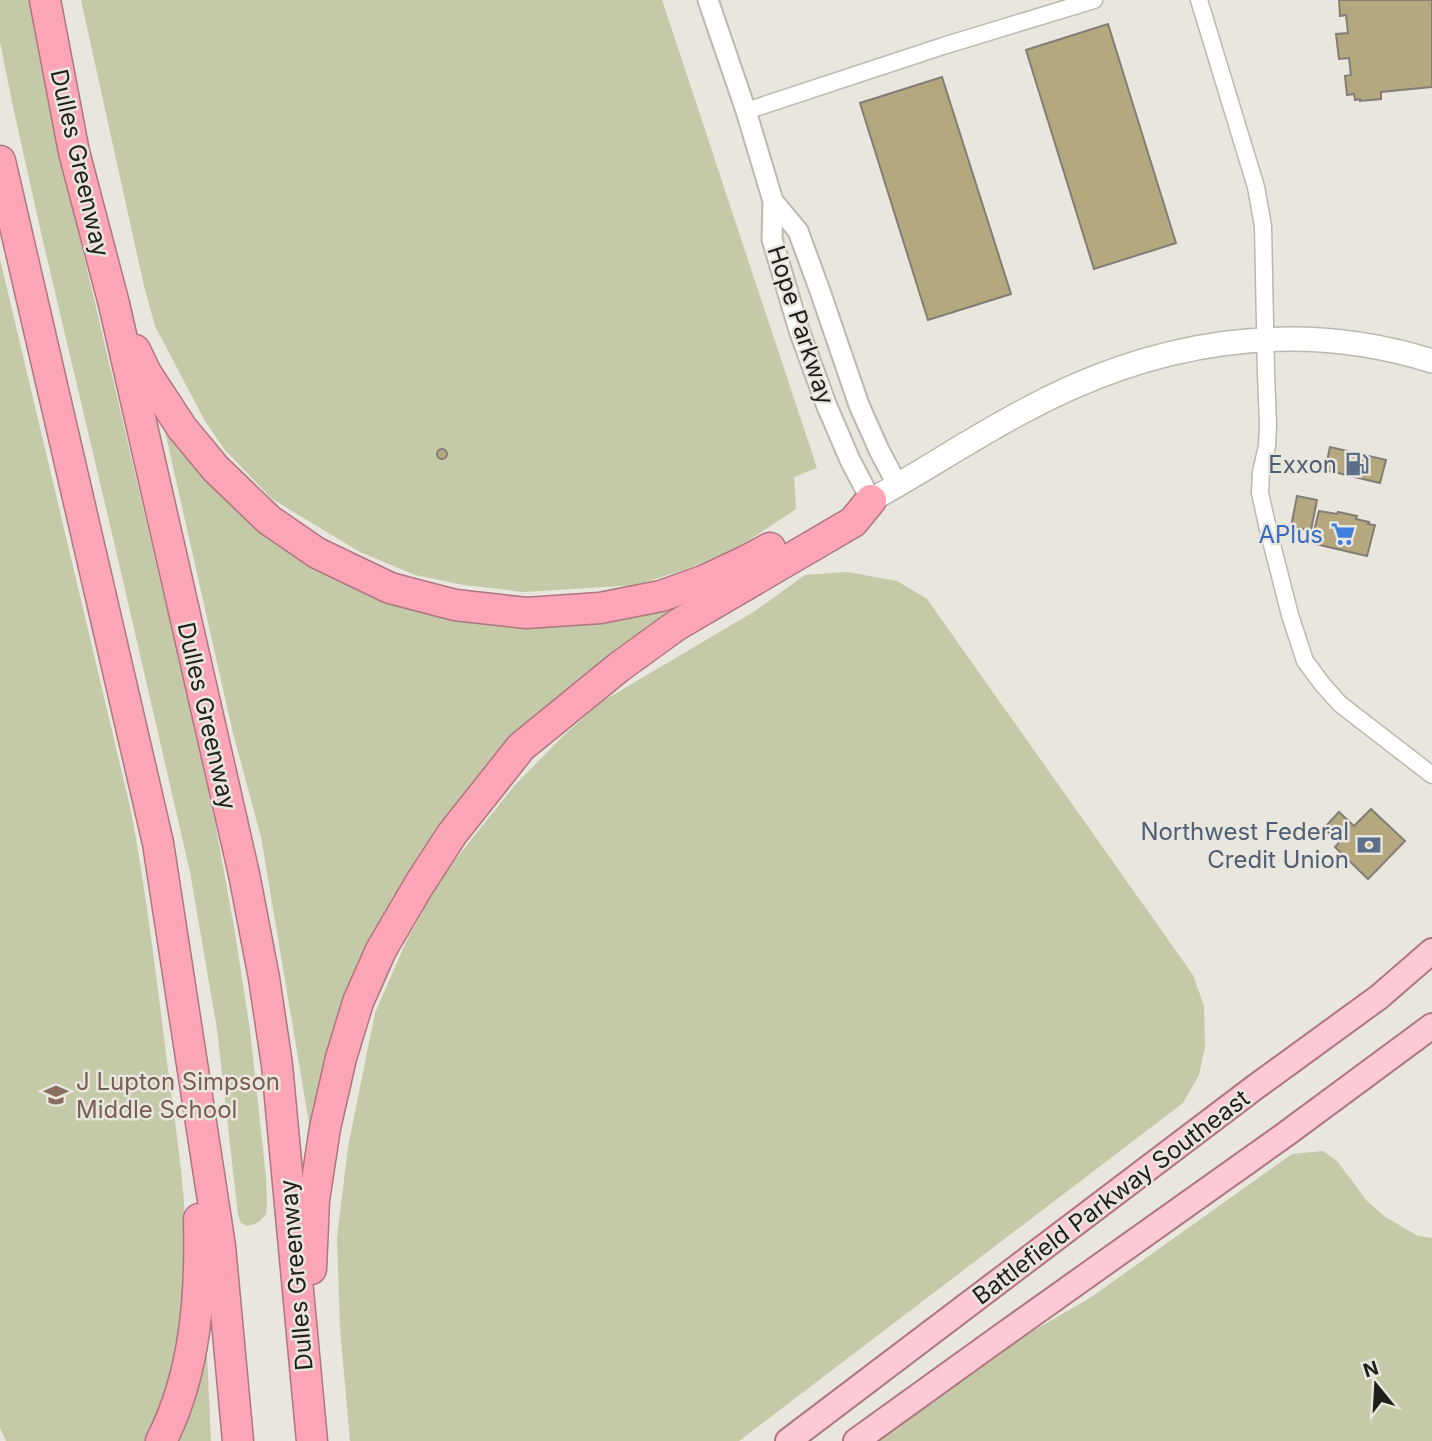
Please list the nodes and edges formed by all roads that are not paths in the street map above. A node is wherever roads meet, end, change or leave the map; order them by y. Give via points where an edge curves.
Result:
1 (45, 0) edge
2 (708, 0) edge
3 (1094, 0) edge
4 (1199, 0) edge
5 (746, 111) junction
6 (0, 161) edge
7 (773, 201) junction
8 (114, 304) junction
9 (1266, 340) junction
10 (1432, 361) edge
11 (898, 486) junction
12 (871, 500) junction
13 (1432, 775) edge
14 (1432, 951) edge
15 (1432, 1026) edge
16 (195, 1079) junction
17 (306, 1392) junction
18 (161, 1441) edge
19 (238, 1441) edge
20 (312, 1441) edge
21 (788, 1441) edge
22 (856, 1441) edge

1 - 8 highway, Dulles Greenway via 74,152
2 - 5 street
3 - 5 street
4 - 9 street via 1264,226
5 - 7 street
6 - 16 highway via 158,843
7 - 11 street, Hope Parkway via 798,231 859,405
7 - 12 street, Hope Parkway via 772,239 797,326 829,413
8 - 12 highway via 146,373 182,428 215,469 269,520 317,553 390,588 454,605 526,613 600,608 661,596 748,560 843,507
8 - 17 highway, Dulles Greenway via 264,978 277,1065
9 - 10 main road via 1317,339
9 - 11 main road via 1217,344 1120,368 1021,412
9 - 13 street via 1268,424 1260,493 1306,661 1340,704
11 - 12 main road
12 - 17 highway via 853,522 677,625 521,747 452,834 419,885 381,950 358,1002 325,1128 314,1200
14 - 21 main road, Battlefield Parkway Southeast via 1379,997
15 - 22 main road, Battlefield Parkway Southeast
16 - 18 highway via 200,1259 195,1324 187,1369
16 - 19 highway via 220,1247
17 - 20 highway, Dulles Greenway

